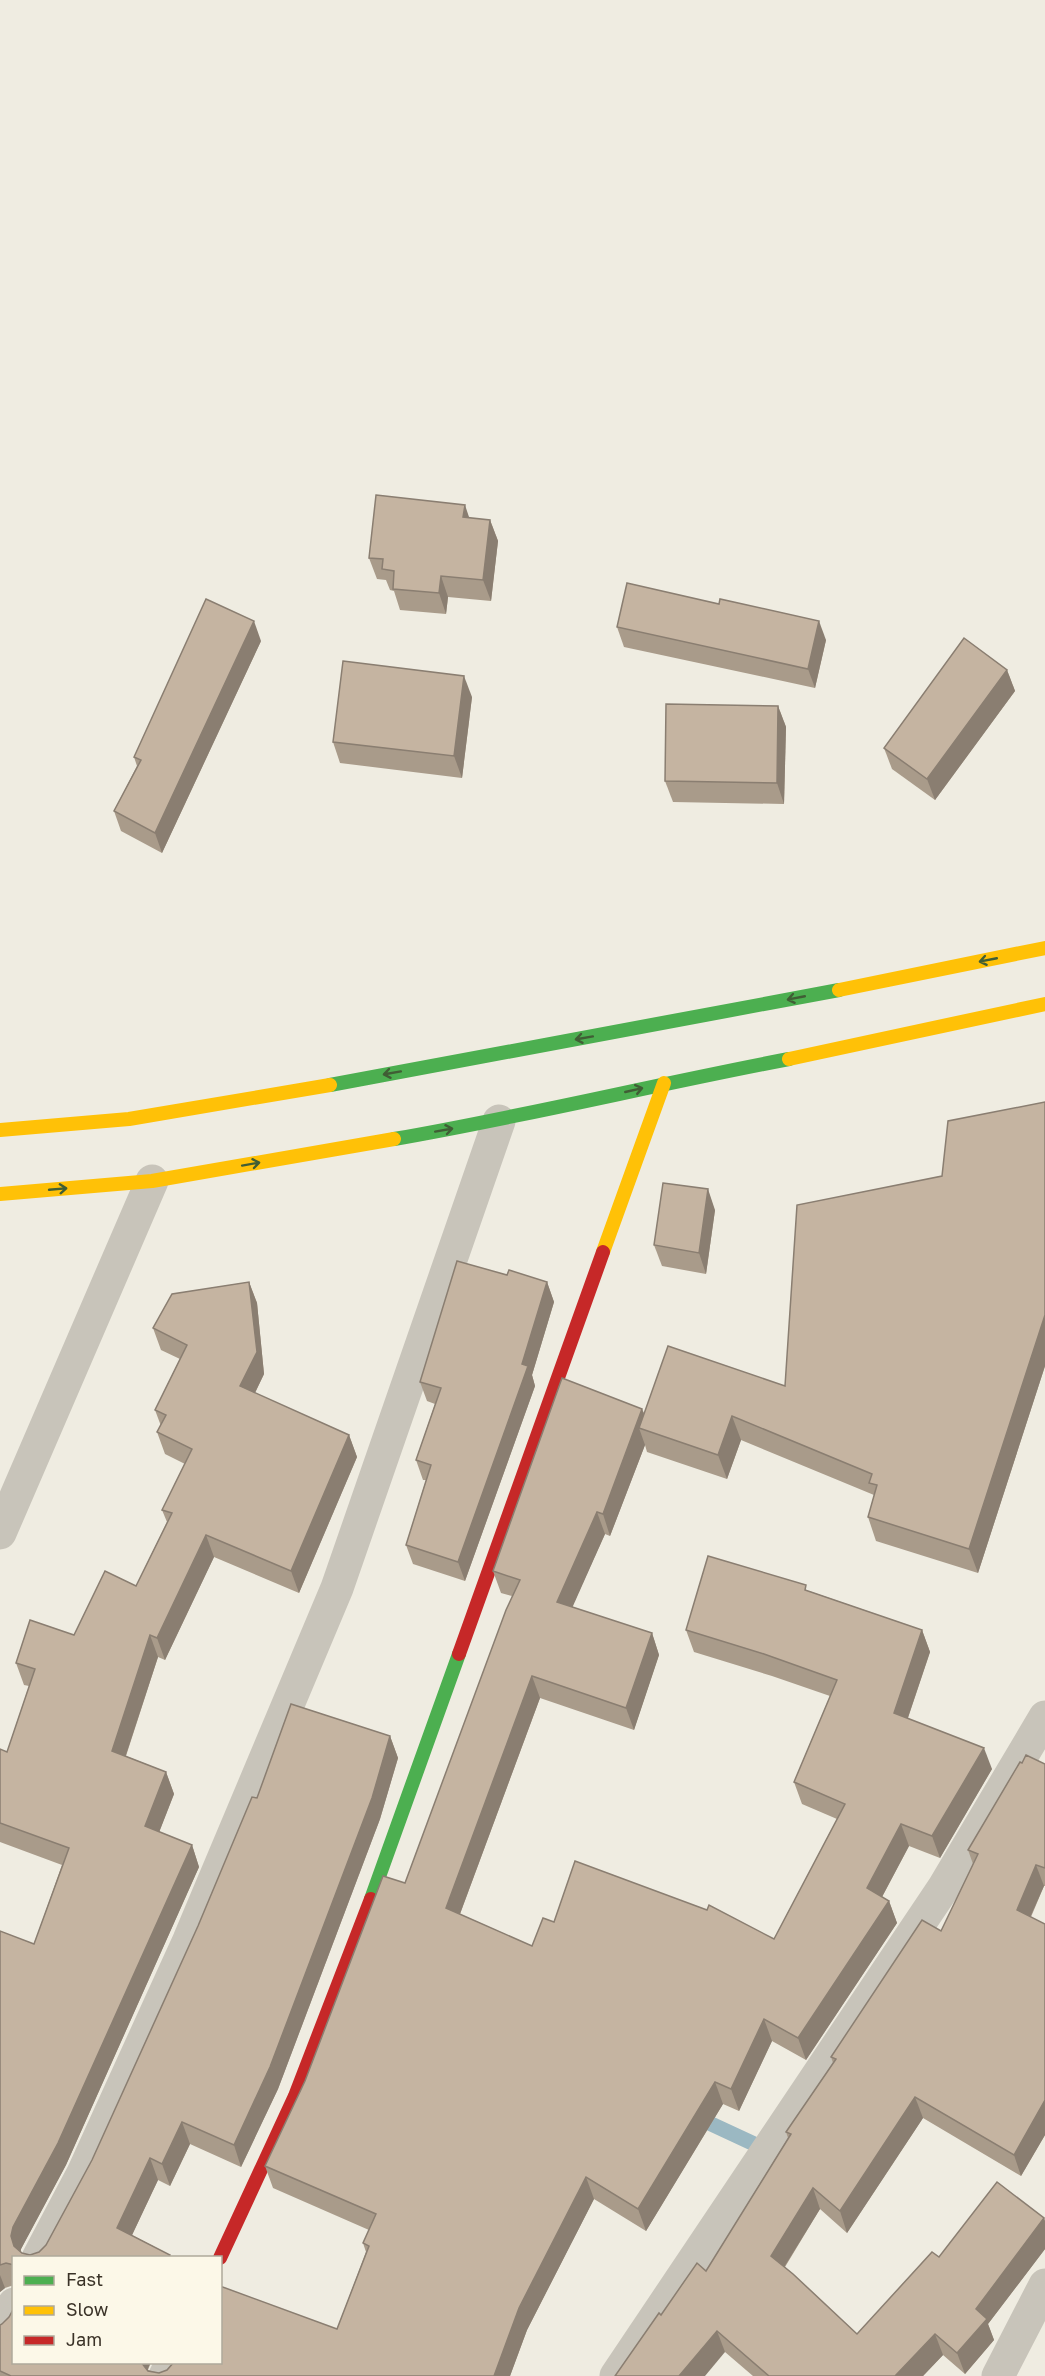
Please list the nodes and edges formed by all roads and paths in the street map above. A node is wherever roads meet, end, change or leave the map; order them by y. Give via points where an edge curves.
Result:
1 (1045, 948) edge
2 (1045, 1004) edge
3 (664, 1083) junction
4 (498, 1121) junction
5 (0, 1130) edge
6 (152, 1181) junction
7 (0, 1194) edge
8 (0, 1533) edge
9 (1045, 1717) edge
10 (39, 2256) edge
11 (221, 2256) edge
12 (1045, 2285) edge
13 (12, 2308) edge
14 (0, 2330) edge
15 (616, 2376) edge
16 (998, 2376) edge

1 -> 5 main road via 759,1006 274,1095 129,1119
2 - 3 main road
4 -> 3 main road
3 - 11 main road via 374,1891 295,2096
6 -> 4 main road
4 - 10 street via 337,1588 189,1940 83,2173
7 -> 6 main road
6 - 8 street
9 - 15 street via 944,1887
12 - 16 street
13 - 14 street

